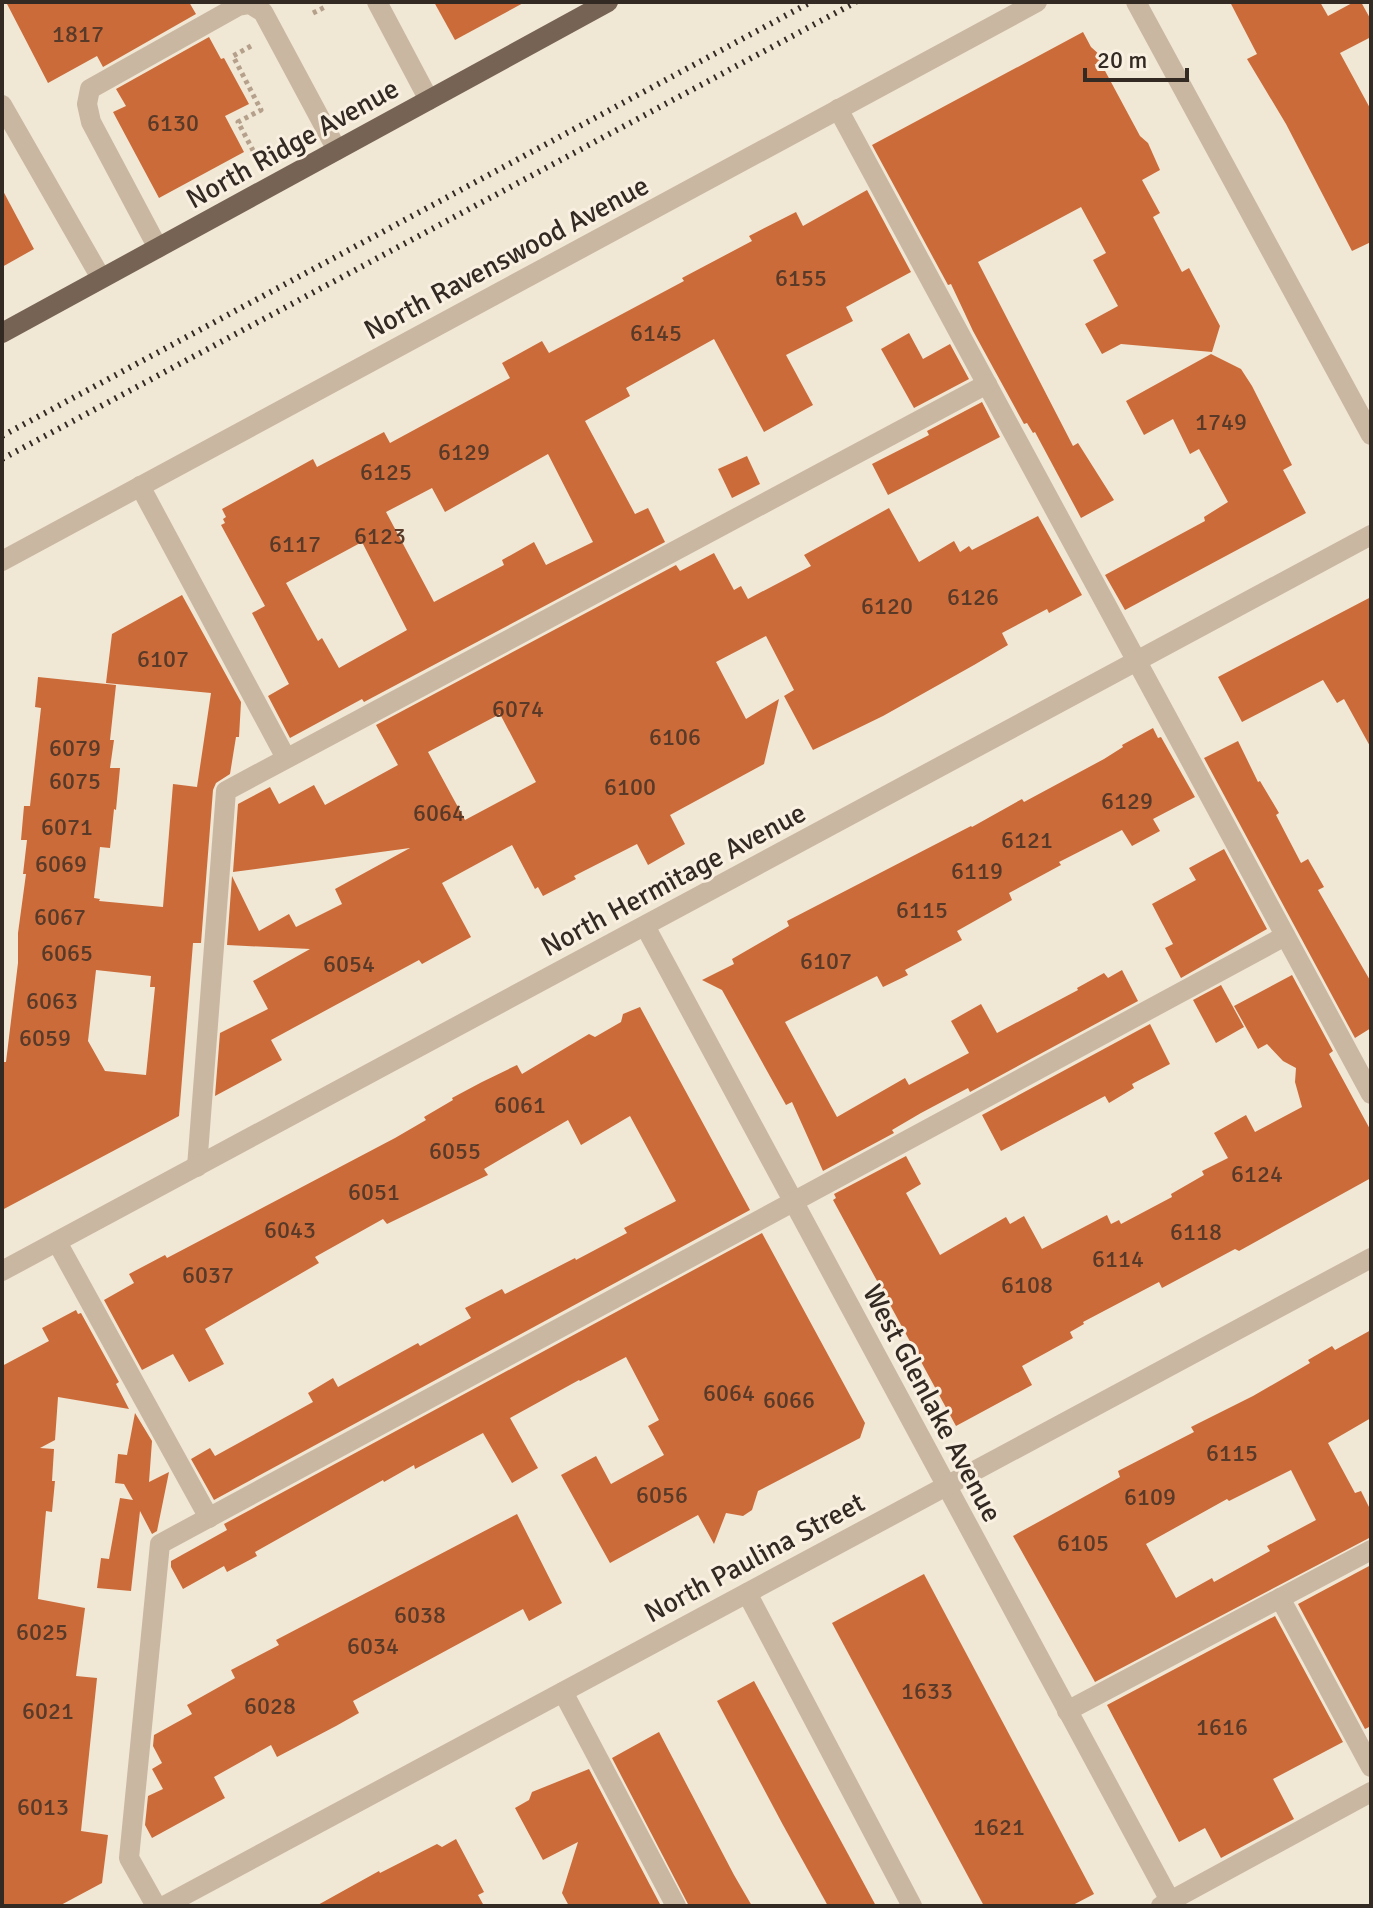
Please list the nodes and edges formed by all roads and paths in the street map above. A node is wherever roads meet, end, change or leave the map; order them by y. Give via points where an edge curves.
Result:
1 (377, 2) edge
2 (608, 2) edge
3 (1037, 2) edge
4 (1136, 2) edge
5 (327, 6) dead end
6 (313, 13) dead end
7 (259, 42) dead end
8 (429, 100) junction
9 (2, 105) edge
10 (838, 109) junction
11 (337, 150) junction
12 (257, 158) dead end
13 (158, 248) junction
14 (101, 278) junction
15 (2, 333) edge
16 (987, 384) junction
17 (1371, 435) edge
18 (140, 486) junction
19 (1371, 535) edge
20 (2, 561) edge
21 (1136, 661) junction
22 (286, 758) junction
23 (645, 926) junction
24 (1285, 936) junction
25 (1371, 1094) edge
26 (197, 1167) junction
27 (794, 1202) junction
28 (57, 1242) junction
29 (1371, 1258) edge
30 (2, 1271) edge
31 (946, 1486) junction
32 (209, 1518) junction
33 (1371, 1550) edge
34 (747, 1593) junction
35 (1280, 1598) junction
36 (563, 1692) junction
37 (1067, 1711) junction
38 (1371, 1767) edge
39 (1371, 1792) edge
40 (1168, 1904) edge
41 (156, 1906) edge
42 (164, 1906) edge
43 (676, 1906) edge
44 (912, 1906) edge

1 - 8 street
2 - 8 main road, North Ridge Avenue
3 - 10 street, North Ravenswood Avenue
4 - 17 street
5 - 6 path
7 - 12 path via 233,56 261,110 238,122
8 - 11 main road, North Ridge Avenue
9 - 14 street
10 - 16 street
10 - 18 street, North Ravenswood Avenue
11 - 13 main road, North Ridge Avenue
11 - 13 street via 263,12 250,4 238,6 90,89 91,122
13 - 14 main road, North Ridge Avenue
14 - 15 main road, North Ridge Avenue
16 - 21 street
16 - 22 street
18 - 20 street, North Ravenswood Avenue
18 - 22 street
19 - 21 street, North Hermitage Avenue
21 - 23 street, North Hermitage Avenue
21 - 24 street
22 - 26 street via 226,791
23 - 26 street, North Hermitage Avenue
23 - 27 street, West Glenlake Avenue
24 - 25 street
24 - 27 street
26 - 28 street, North Hermitage Avenue
27 - 31 street, West Glenlake Avenue
27 - 32 street
28 - 30 street, North Hermitage Avenue
28 - 32 street
29 - 31 street, North Paulina Street
31 - 34 street, North Paulina Street
31 - 37 street, West Glenlake Avenue
32 - 41 street via 160,1544 129,1858
33 - 35 street
34 - 36 street, North Paulina Street
34 - 44 street
35 - 37 street
35 - 38 street
36 - 42 street, North Paulina Street
36 - 43 street
37 - 40 street, West Glenlake Avenue
39 - 40 street

